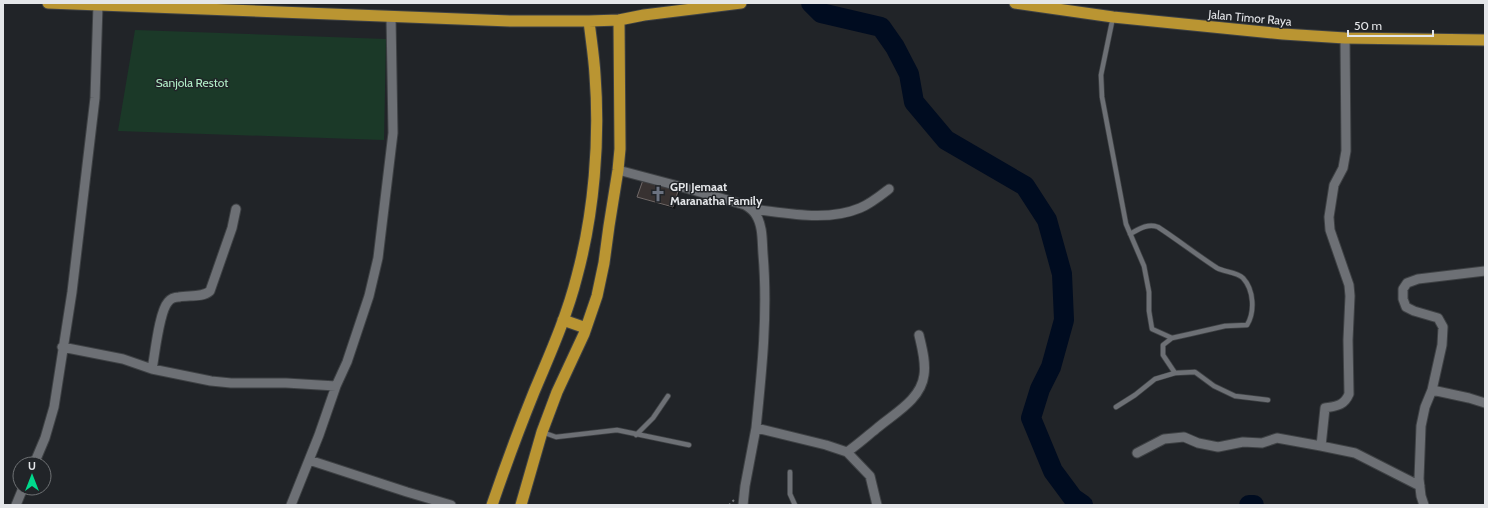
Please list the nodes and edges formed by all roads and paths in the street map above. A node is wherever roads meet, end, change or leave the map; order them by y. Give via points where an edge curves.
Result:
1 (48, 3) edge
2 (53, 3) edge
3 (741, 3) edge
4 (1014, 3) edge
5 (98, 5) junction
6 (391, 16) junction
7 (1113, 17) junction
8 (619, 20) junction
9 (589, 21) junction
10 (1345, 38) junction
11 (1485, 40) edge
12 (618, 170) junction
13 (889, 189) dead end
14 (236, 209) dead end
15 (752, 209) junction
16 (1130, 234) junction
17 (1485, 271) edge
18 (563, 320) junction
19 (586, 328) junction
20 (919, 335) dead end
21 (1172, 338) junction
22 (62, 347) junction
23 (152, 369) junction
24 (1175, 373) junction
25 (336, 386) junction
26 (1432, 390) junction
27 (668, 396) dead end
28 (1268, 400) dead end
29 (1485, 403) edge
30 (1116, 407) dead end
31 (756, 428) junction
32 (542, 432) junction
33 (636, 434) junction
34 (689, 445) dead end
35 (1321, 446) junction
36 (847, 452) junction
37 (1137, 453) dead end
38 (37, 456) edge
39 (309, 460) junction
40 (790, 472) dead end
41 (1420, 486) junction
42 (291, 505) edge
43 (451, 505) edge
44 (492, 505) edge
45 (521, 505) edge
46 (743, 505) edge
47 (795, 505) edge
48 (877, 505) edge
49 (1424, 505) edge

1 - 2 highway
2 - 5 highway
3 - 8 highway
4 - 7 highway, Jalan Timor Raya
5 - 6 highway
5 - 22 street via 95,98 72,292
6 - 9 highway
6 - 25 street via 393,133 378,258 358,330
7 - 10 highway, Jalan Timor Raya
7 - 16 lane via 1101,75 1102,97
8 - 9 highway
8 - 12 highway
9 - 18 highway via 596,99 593,184 578,276
10 - 11 highway, Jalan Timor Raya
10 - 35 street via 1346,151 1334,185 1329,217 1332,235 1349,285 1349,394 1343,404 1324,408
12 - 15 street
12 - 19 highway via 604,262
13 - 15 street via 861,208 840,214 811,215
14 - 23 street via 210,291 201,295 174,298 165,306
15 - 31 street via 761,231 766,284
16 - 21 lane via 1144,266 1152,330
16 - 21 lane via 1144,226 1158,227 1219,269 1241,277 1249,286 1252,303 1247,325 1224,326
17 - 26 street via 1418,279 1407,283 1402,289 1406,307 1438,318 1443,327 1442,345
18 - 19 highway
18 - 44 highway via 516,435
19 - 32 highway
20 - 36 street via 925,363 921,386 905,407
21 - 24 lane via 1163,345 1163,355
22 - 23 street via 123,359
22 - 38 street via 54,407
23 - 25 street via 218,382
24 - 28 lane via 1195,372 1214,386 1235,396
24 - 30 lane via 1155,379
25 - 39 street
26 - 29 street
26 - 41 street via 1421,426
27 - 33 lane via 653,418
31 - 36 street
31 - 46 street
32 - 33 lane via 556,437 617,430
32 - 45 highway
33 - 34 lane
35 - 37 street via 1277,438 1262,443 1243,442 1218,447 1184,437 1164,439
35 - 41 street via 1355,453
36 - 48 street via 870,476
39 - 42 street
39 - 43 street
40 - 47 lane via 790,494
41 - 49 street

